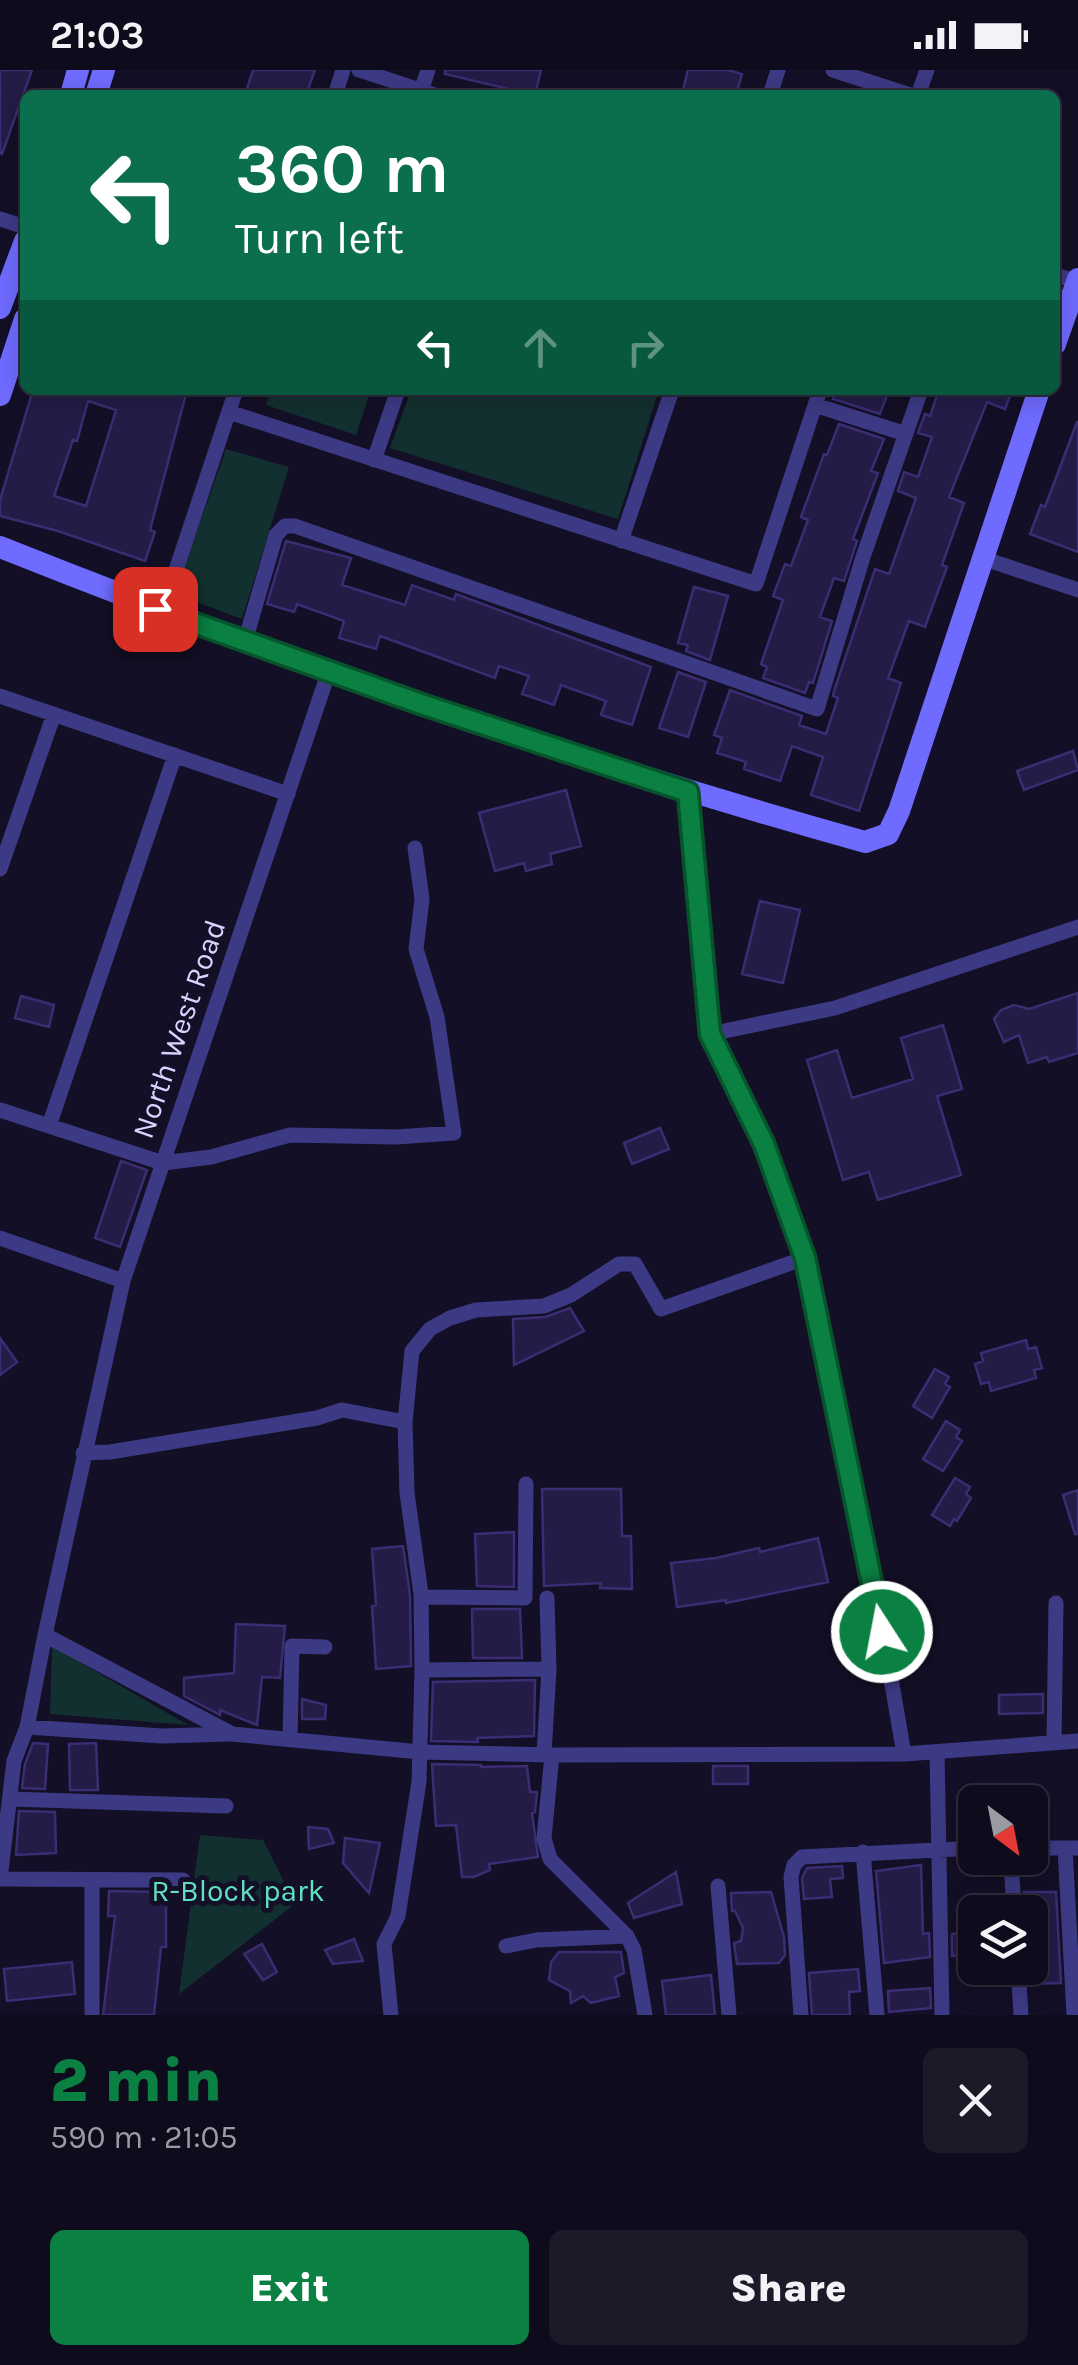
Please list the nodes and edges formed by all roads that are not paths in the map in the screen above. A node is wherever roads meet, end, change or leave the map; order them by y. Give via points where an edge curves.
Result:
1 (359, 70) edge
2 (836, 71) edge
3 (419, 90) edge
4 (895, 90) edge
5 (20, 249) edge
6 (6, 273) edge
7 (1070, 278) edge
8 (0, 308) edge
9 (1060, 322) edge
10 (20, 334) edge
11 (0, 394) edge
12 (234, 395) edge
13 (396, 395) edge
14 (670, 395) edge
15 (919, 395) edge
16 (1037, 395) edge
17 (818, 398) edge
18 (229, 412) junction
19 (906, 434) junction
20 (374, 460) junction
21 (622, 541) junction
22 (0, 546) edge
23 (982, 558) junction
24 (1078, 590) edge
25 (155, 609) junction
26 (244, 641) junction
27 (329, 671) junction
28 (2, 702) edge
29 (54, 714) junction
30 (175, 755) junction
31 (688, 792) junction
32 (288, 794) junction
33 (415, 848) dead end
34 (0, 870) edge
35 (1078, 927) edge
36 (710, 1034) junction
37 (0, 1110) edge
38 (49, 1126) junction
39 (163, 1163) junction
40 (0, 1238) edge
41 (805, 1258) junction
42 (123, 1282) junction
43 (404, 1422) junction
44 (83, 1454) junction
45 (526, 1484) dead end
46 (421, 1597) junction
47 (547, 1598) dead end
48 (1056, 1603) dead end
49 (46, 1635) junction
50 (325, 1647) dead end
51 (549, 1669) junction
52 (422, 1670) junction
53 (27, 1727) junction
54 (232, 1734) junction
55 (290, 1739) junction
56 (1078, 1741) edge
57 (1054, 1742) junction
58 (420, 1752) junction
59 (904, 1754) junction
60 (548, 1755) junction
61 (937, 1758) junction
62 (7, 1761) edge
63 (10, 1799) junction
64 (226, 1806) dead end
65 (939, 1848) junction
66 (958, 1848) edge
67 (1071, 1848) edge
68 (864, 1852) junction
69 (0, 1879) edge
70 (183, 1880) dead end
71 (92, 1881) junction
72 (718, 1886) dead end
73 (627, 1936) junction
74 (506, 1946) dead end
75 (1019, 1985) edge
76 (92, 2015) edge
77 (392, 2015) edge
78 (645, 2015) edge
79 (728, 2015) edge
80 (801, 2015) edge
81 (877, 2015) edge
82 (942, 2015) edge
83 (1021, 2015) edge
84 (1074, 2015) edge

1 - 3 street
2 - 4 street
5 - 6 street
6 - 8 street
7 - 9 street
10 - 11 street
12 - 18 street
13 - 20 street
14 - 21 street
15 - 19 street
16 - 23 street
17 - 19 street
17 - 21 street via 756,584
18 - 20 street
18 - 25 street via 169,592
19 - 26 street via 817,709 295,526 276,535
20 - 21 street
22 - 25 street
23 - 24 street
23 - 31 street via 888,834 865,842
25 - 26 street
26 - 27 street
27 - 31 street
27 - 32 street, North West Road
28 - 29 street
29 - 30 street
29 - 34 street
30 - 32 street
30 - 38 street
31 - 36 street
32 - 39 street, North West Road
33 - 39 street via 422,899 416,949 437,1018 454,1133 290,1135
35 - 36 street via 835,1008
36 - 41 street via 764,1144
37 - 38 street
38 - 39 street
39 - 42 street, North West Road
40 - 42 street
41 - 43 street via 669,1309 661,1310 628,1262 544,1306 463,1313 430,1329 412,1351
41 - 59 street
42 - 44 street, North West Road
43 - 44 street via 342,1410
43 - 46 street
44 - 49 street, North West Road
45 - 46 street via 524,1598
46 - 52 street
47 - 51 street
48 - 57 street
49 - 53 street, North West Road
49 - 54 street
50 - 55 street via 292,1646
51 - 52 street
51 - 60 street
52 - 58 street
53 - 54 street
53 - 62 street, North West Road
54 - 55 street
55 - 58 street
56 - 57 street
57 - 61 street
58 - 60 street
58 - 77 street via 398,1916 384,1944
59 - 60 street
59 - 61 street
60 - 73 street via 544,1838 550,1860
61 - 65 street
62 - 63 street, North West Road
63 - 64 street
63 - 69 street, North West Road
65 - 66 street
65 - 68 street
65 - 82 street
67 - 84 street
68 - 80 street via 802,1857 794,1865
68 - 81 street
69 - 71 street
70 - 71 street
71 - 76 street
72 - 79 street
73 - 74 street
73 - 78 street
75 - 83 street

